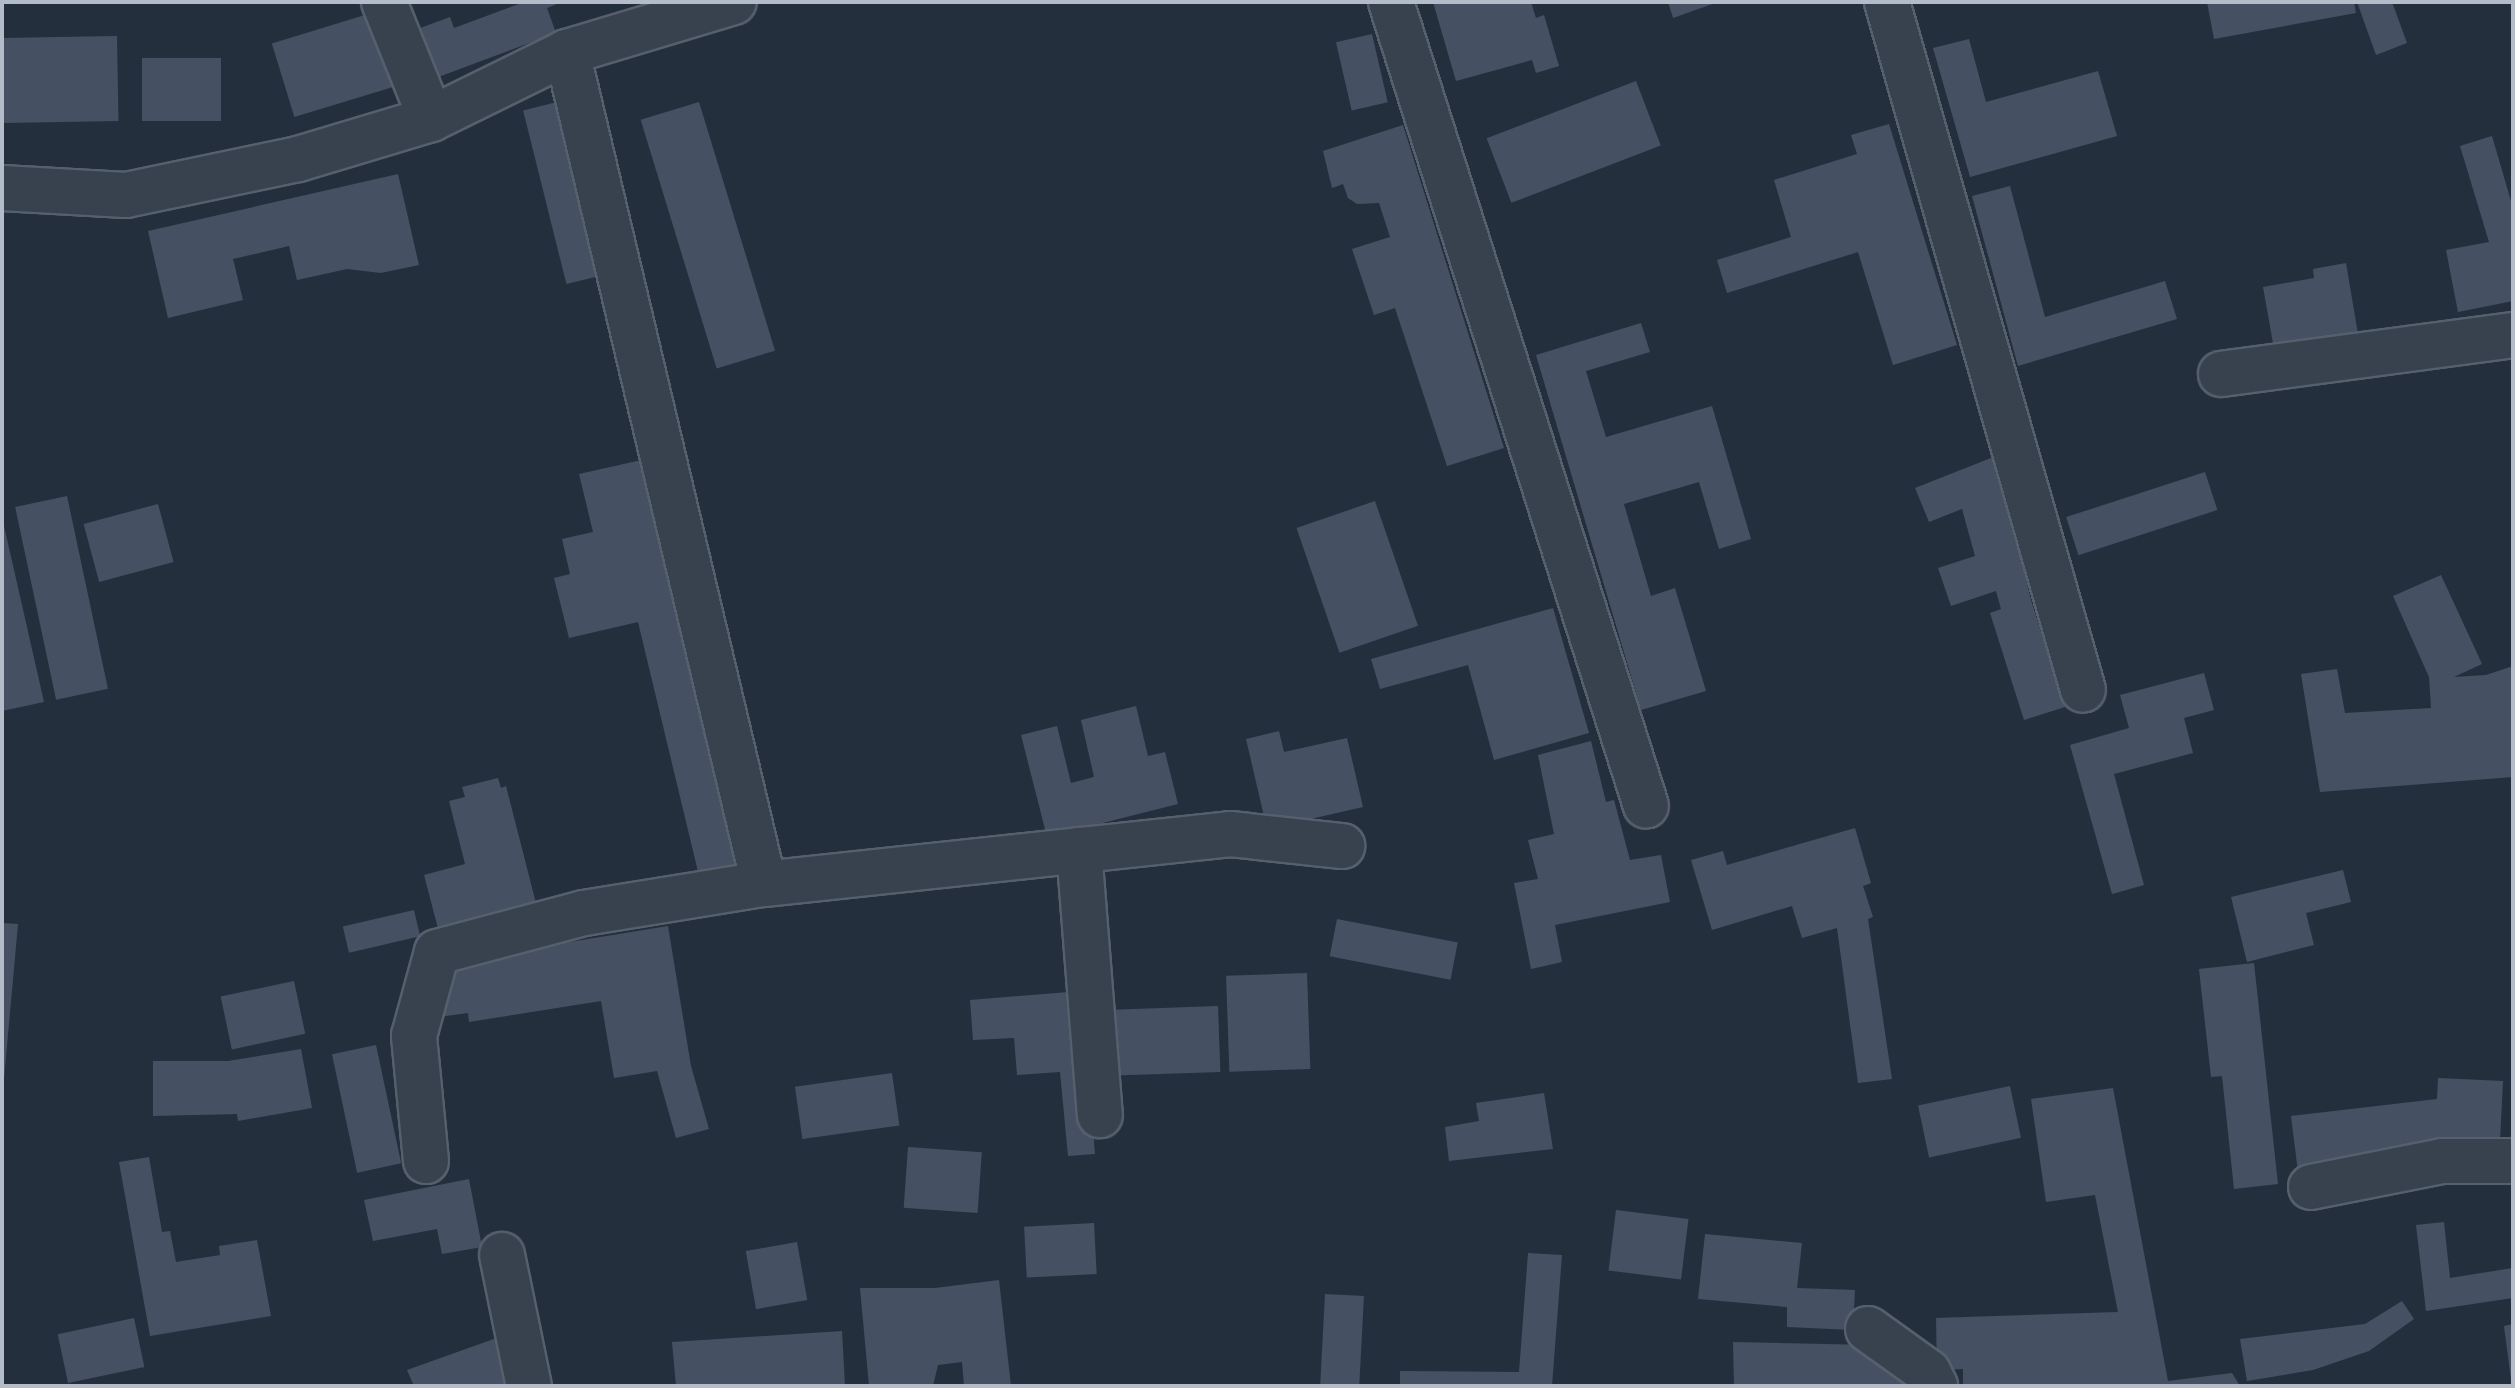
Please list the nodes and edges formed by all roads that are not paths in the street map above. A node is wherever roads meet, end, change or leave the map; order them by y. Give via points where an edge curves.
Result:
1 (384, 2) edge
2 (734, 2) edge
3 (1391, 2) edge
4 (1887, 2) edge
5 (567, 52) junction
6 (431, 119) junction
7 (2, 188) edge
8 (2513, 335) edge
9 (2221, 374) dead end
10 (2083, 690) dead end
11 (1646, 806) dead end
12 (1342, 846) dead end
13 (1079, 850) junction
14 (764, 884) junction
15 (1100, 1115) dead end
16 (426, 1161) dead end
17 (2513, 1161) edge
18 (2311, 1187) dead end
19 (502, 1255) dead end
20 (1868, 1329) dead end
21 (529, 1386) edge
22 (1935, 1386) edge

1 - 6 lane
2 - 5 lane
3 - 11 lane
4 - 10 lane
5 - 6 lane
5 - 14 lane
6 - 7 lane via 298,159 126,195
8 - 9 lane
12 - 13 lane via 1230,834
13 - 14 lane
13 - 15 lane
14 - 16 lane via 584,913 437,952 414,1036
17 - 18 lane via 2442,1161
19 - 21 lane
20 - 22 lane via 1928,1372

